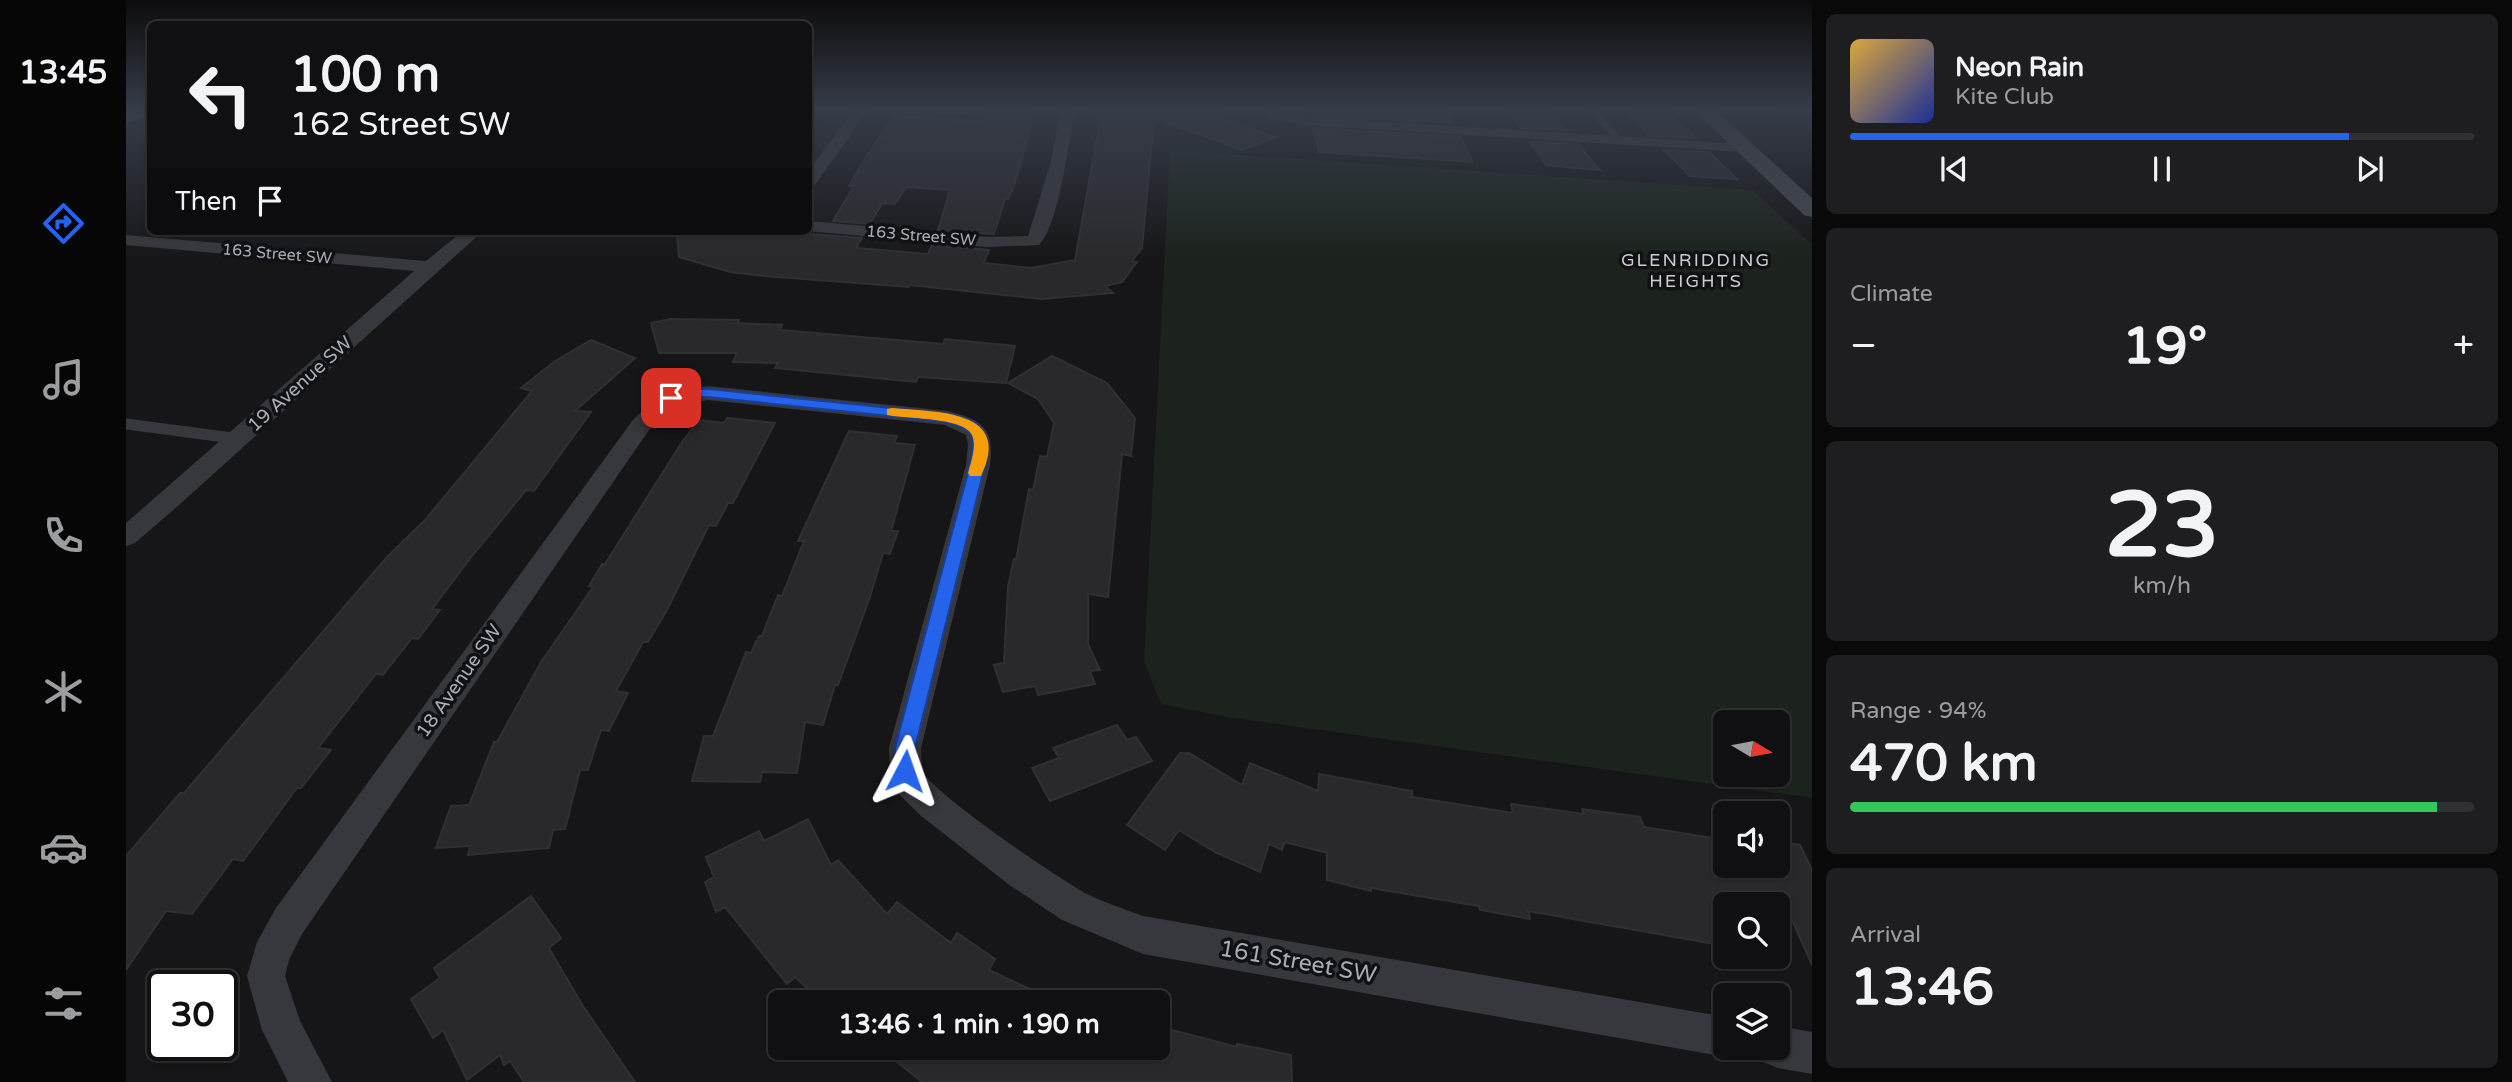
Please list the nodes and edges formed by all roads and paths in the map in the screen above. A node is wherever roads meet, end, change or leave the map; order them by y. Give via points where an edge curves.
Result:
1 (825, 159) edge
2 (1059, 159) edge
3 (1757, 159) edge
4 (812, 178) edge
5 (1812, 210) edge
6 (812, 226) edge
7 (469, 235) edge
8 (126, 240) edge
9 (1033, 241) joint
10 (429, 267) junction
11 (126, 424) edge
12 (979, 433) joint
13 (240, 439) junction
14 (126, 537) edge
15 (912, 785) joint
16 (1713, 1035) edge
17 (1790, 1049) edge
18 (1812, 1053) edge
19 (311, 1082) edge

1 - 4 street
2 - 9 street via 1039,234
3 - 5 street
6 - 9 street, 163 Street SW via 987,242
7 - 10 street, 19 Avenue SW
8 - 10 street, 163 Street SW
10 - 13 street, 19 Avenue SW
11 - 13 lane
12 - 15 street via 978,465 905,748 905,771
12 - 19 street, 18 Avenue SW via 970,424 948,418 708,393 688,393 656,408 289,921 266,976 282,1030
13 - 14 street, 19 Avenue SW
15 - 16 street, 161 Street SW via 1021,872 1075,907 1143,935
17 - 18 street

